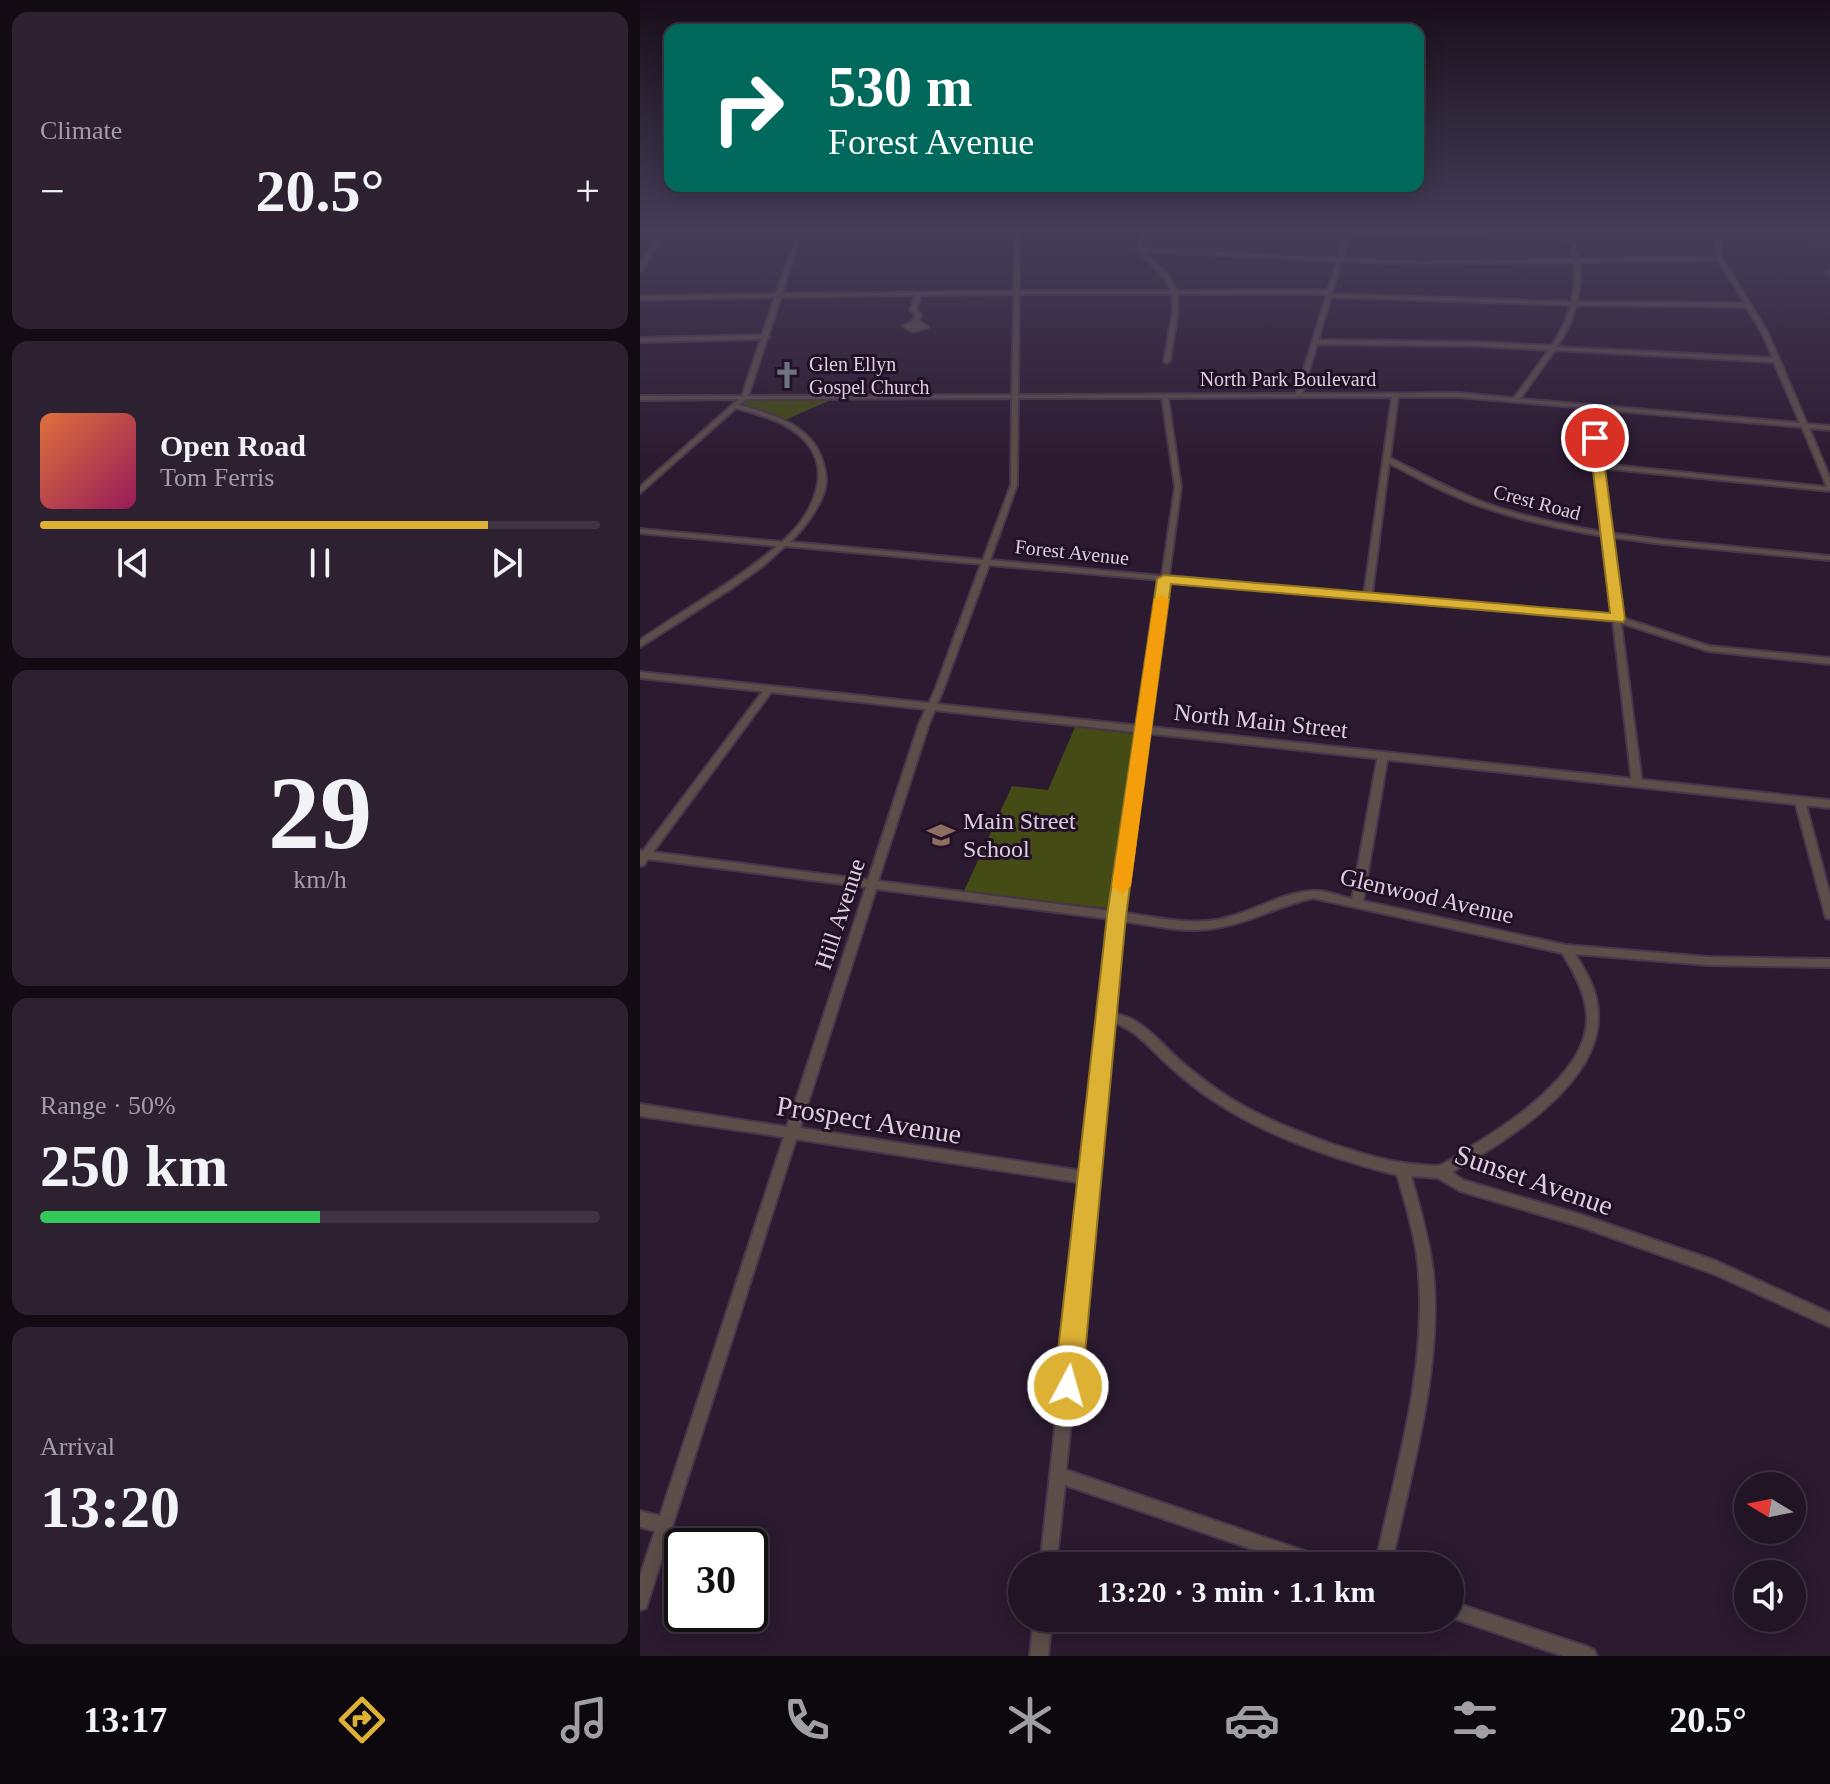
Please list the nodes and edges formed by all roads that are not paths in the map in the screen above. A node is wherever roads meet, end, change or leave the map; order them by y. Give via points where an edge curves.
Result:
1 (776, 307) edge
2 (914, 307) edge
3 (1017, 307) edge
4 (1173, 307) edge
5 (1325, 307) edge
6 (1574, 307) edge
7 (1750, 307) edge
8 (916, 322) dead end
9 (767, 337) junction
10 (640, 340) edge
11 (1314, 342) junction
12 (1554, 348) junction
13 (1776, 360) junction
14 (1167, 361) dead end
15 (1299, 395) junction
16 (1395, 395) junction
17 (1016, 396) junction
18 (1165, 396) junction
19 (745, 397) junction
20 (640, 398) edge
21 (1516, 400) junction
22 (735, 406) junction
23 (1590, 406) junction
24 (1803, 426) junction
25 (1830, 428) edge
26 (1388, 460) junction
27 (1599, 466) junction
28 (1830, 487) edge
29 (640, 491) edge
30 (640, 531) edge
31 (1607, 534) junction
32 (785, 544) junction
33 (1830, 558) edge
34 (986, 562) junction
35 (1164, 579) junction
36 (1368, 596) junction
37 (1618, 619) junction
38 (640, 644) edge
39 (1830, 661) edge
40 (640, 675) edge
41 (769, 689) junction
42 (932, 707) junction
43 (1142, 731) junction
44 (1383, 755) junction
45 (1637, 783) junction
46 (1800, 801) junction
47 (1830, 804) edge
48 (642, 857) edge
49 (873, 883) junction
50 (1357, 902) junction
51 (1830, 915) edge
52 (1117, 916) junction
53 (1566, 949) junction
54 (1830, 963) edge
55 (1105, 1015) junction
56 (640, 1110) edge
57 (792, 1133) junction
58 (1402, 1170) junction
59 (1440, 1172) junction
60 (1090, 1178) junction
61 (1830, 1320) edge
62 (1058, 1475) junction
63 (640, 1519) edge
64 (665, 1525) junction
65 (1050, 1552) edge
66 (1284, 1552) edge
67 (1386, 1552) edge
68 (640, 1602) edge
69 (1464, 1614) edge
70 (1042, 1632) edge
71 (1039, 1656) edge
72 (1588, 1656) edge

1 - 9 street
2 - 8 street
3 - 17 street, Hill Avenue
4 - 14 street
5 - 11 street
6 - 12 street
7 - 13 street
9 - 10 street
9 - 19 street
11 - 12 street
11 - 15 street
12 - 13 street
12 - 21 street
13 - 24 street
15 - 16 street, North Park Boulevard
15 - 18 street, North Park Boulevard
16 - 21 street, North Park Boulevard
16 - 26 street
17 - 18 street, North Park Boulevard
17 - 19 street, North Park Boulevard
17 - 34 street, Hill Avenue via 1014,485
18 - 35 street via 1178,487
19 - 20 street, North Park Boulevard
19 - 22 street
21 - 23 street, North Park Boulevard
22 - 29 street
22 - 32 street via 790,426 810,442 821,462 818,498
23 - 24 street, North Park Boulevard
23 - 27 street
24 - 25 street, North Park Boulevard
24 - 28 street
26 - 31 street, Crest Road via 1497,510
26 - 36 street
27 - 28 street
27 - 31 street
30 - 32 street, Forest Avenue
31 - 33 street, Crest Road
31 - 37 street
32 - 34 street, Forest Avenue
32 - 38 street
34 - 35 street, Forest Avenue
34 - 42 street, Hill Avenue
35 - 36 street, Forest Avenue
35 - 43 street
36 - 37 street, Forest Avenue
37 - 39 street, Forest Avenue via 1700,646
37 - 45 street
40 - 41 street, North Main Street
41 - 42 street, North Main Street
41 - 48 street
42 - 43 street, North Main Street
42 - 49 street, Hill Avenue
43 - 44 street, North Main Street
43 - 52 street
44 - 45 street, North Main Street
44 - 50 street
45 - 46 street, North Main Street
46 - 47 street, North Main Street
46 - 51 street
48 - 49 street, Glenwood Avenue
49 - 52 street, Glenwood Avenue
49 - 57 street, Hill Avenue
50 - 52 street, Glenwood Avenue via 1313,894 1288,897 1251,917 1217,925
50 - 53 street, Glenwood Avenue
52 - 55 street
53 - 54 street, Glenwood Avenue via 1671,959
53 - 59 street via 1587,984 1592,1004 1592,1029 1582,1055 1527,1119
55 - 58 street, Sunset Avenue via 1130,1023 1240,1111 1302,1139
55 - 60 street
56 - 57 street, Prospect Avenue
57 - 60 street, Prospect Avenue
57 - 64 street, Hill Avenue
58 - 59 street, Sunset Avenue
58 - 67 street via 1425,1264 1427,1331
59 - 61 street, Sunset Avenue via 1460,1185 1716,1268
60 - 62 street
62 - 65 street
62 - 66 street
63 - 64 street
64 - 68 street, Hill Avenue
69 - 72 street
70 - 71 street

